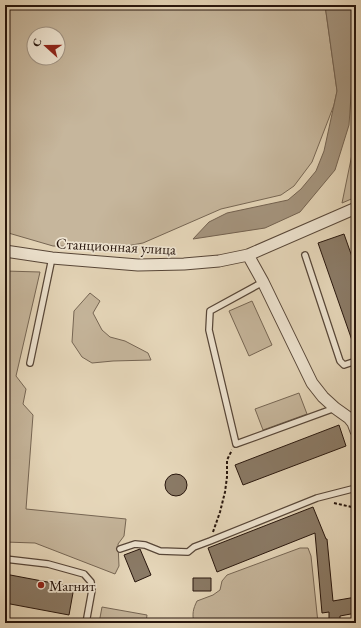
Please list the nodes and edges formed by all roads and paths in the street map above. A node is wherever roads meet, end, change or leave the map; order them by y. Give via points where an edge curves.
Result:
1 (356, 208) edge
2 (5, 251) edge
3 (248, 255) junction
4 (305, 255) dead end
5 (52, 258) junction
6 (263, 282) junction
7 (356, 361) edge
8 (30, 363) dead end
9 (336, 408) junction
10 (356, 431) edge
11 (236, 444) junction
12 (356, 488) edge
13 (317, 498) junction
14 (356, 508) edge
15 (210, 540) junction
16 (120, 549) dead end
17 (5, 559) edge
18 (86, 623) edge

1 - 3 street, Станционная улица
2 - 5 street, Станционная улица
3 - 5 street, Станционная улица via 219,261 138,266
3 - 6 street
4 - 7 lane via 340,361 344,364
5 - 8 lane
6 - 9 street via 312,383
6 - 11 lane via 210,311 208,330
9 - 10 street via 350,418
9 - 11 lane
11 - 15 path via 227,460 225,492
12 - 13 lane
13 - 14 path
13 - 15 lane
15 - 16 lane via 188,552 160,551 146,545 135,544
17 - 18 lane via 48,564 84,574 91,582 92,590

